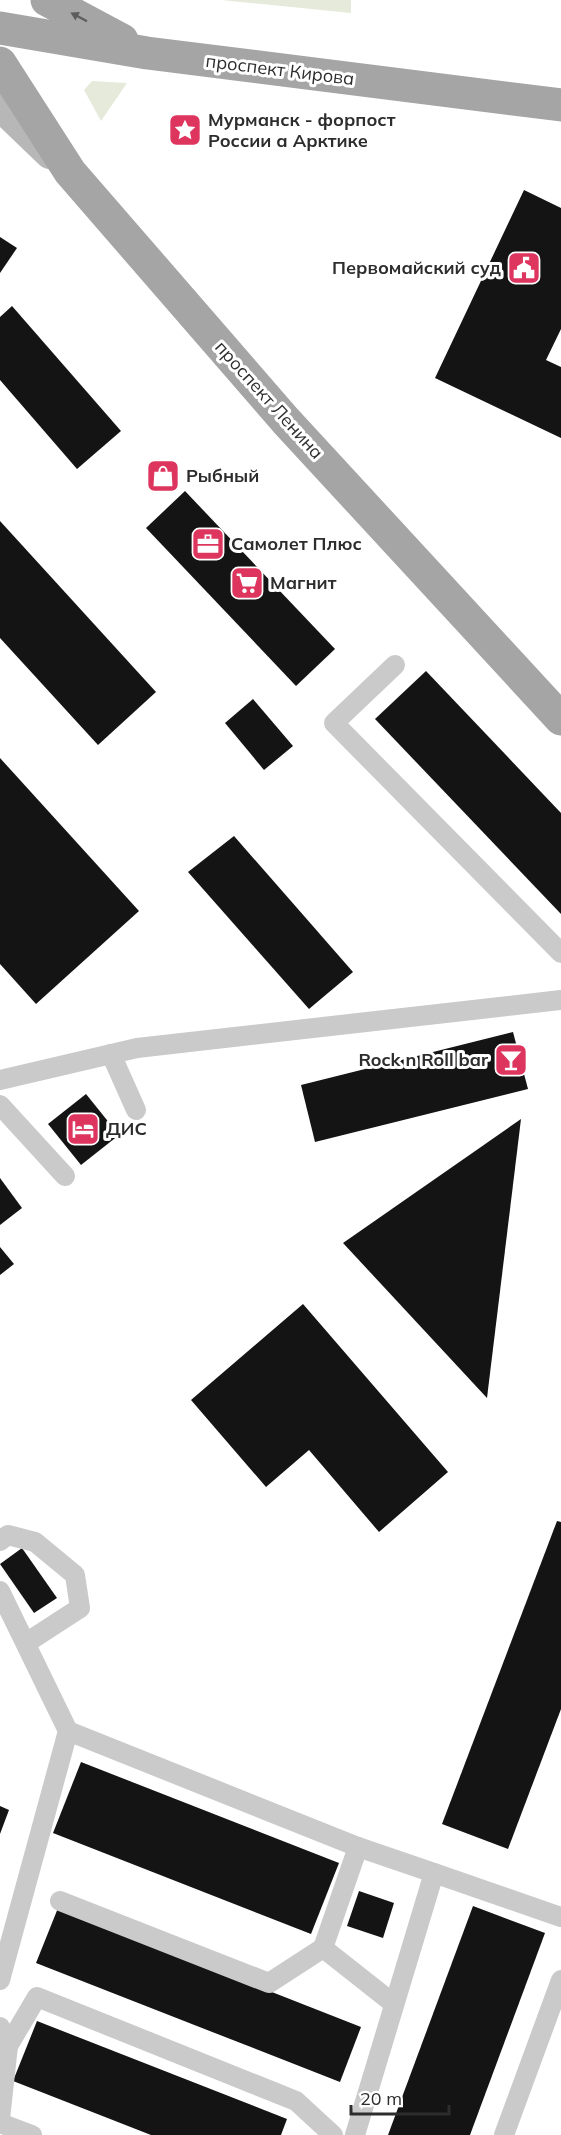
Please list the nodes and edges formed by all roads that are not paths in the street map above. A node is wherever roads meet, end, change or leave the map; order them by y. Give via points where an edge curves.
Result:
1 (47, 0) edge
2 (0, 28) edge
3 (147, 53) junction
4 (0, 63) edge
5 (0, 105) edge
6 (561, 105) edge
7 (70, 172) junction
8 (395, 665) dead end
9 (561, 719) edge
10 (561, 953) edge
11 (561, 1000) edge
12 (111, 1054) junction
13 (0, 1080) edge
14 (0, 1104) edge
15 (136, 1110) dead end
16 (65, 1176) dead end
17 (0, 1541) edge
18 (3, 1605) edge
19 (26, 1643) junction
20 (69, 1731) junction
21 (358, 1846) junction
22 (434, 1872) junction
23 (60, 1902) dead end
24 (561, 1917) edge
25 (323, 1948) junction
26 (0, 1980) edge
27 (561, 1980) edge
28 (394, 2004) junction
29 (0, 2027) edge
30 (8, 2046) junction
31 (0, 2121) edge
32 (32, 2135) edge
33 (333, 2135) edge
34 (355, 2135) edge
35 (504, 2135) edge

3 -> 1 main road
2 - 3 main road, проспект Кирова
3 - 6 main road, проспект Кирова
4 - 7 main road, проспект Ленина
5 - 7 street
7 - 9 main road, проспект Ленина via 286,421
8 - 10 lane via 334,723
11 - 12 lane
12 - 13 lane
12 - 15 lane
14 - 16 lane
17 - 19 lane via 8,1535 35,1542 75,1575 80,1608
18 - 19 lane
19 - 20 lane
20 - 21 lane
20 - 26 lane
21 - 22 lane
21 - 25 lane
22 - 24 lane
22 - 28 lane
23 - 25 lane via 269,1983
25 - 28 lane
27 - 35 lane
28 - 34 lane
29 - 30 lane
30 - 31 lane
30 - 33 lane via 37,1997 296,2102
31 - 32 lane

